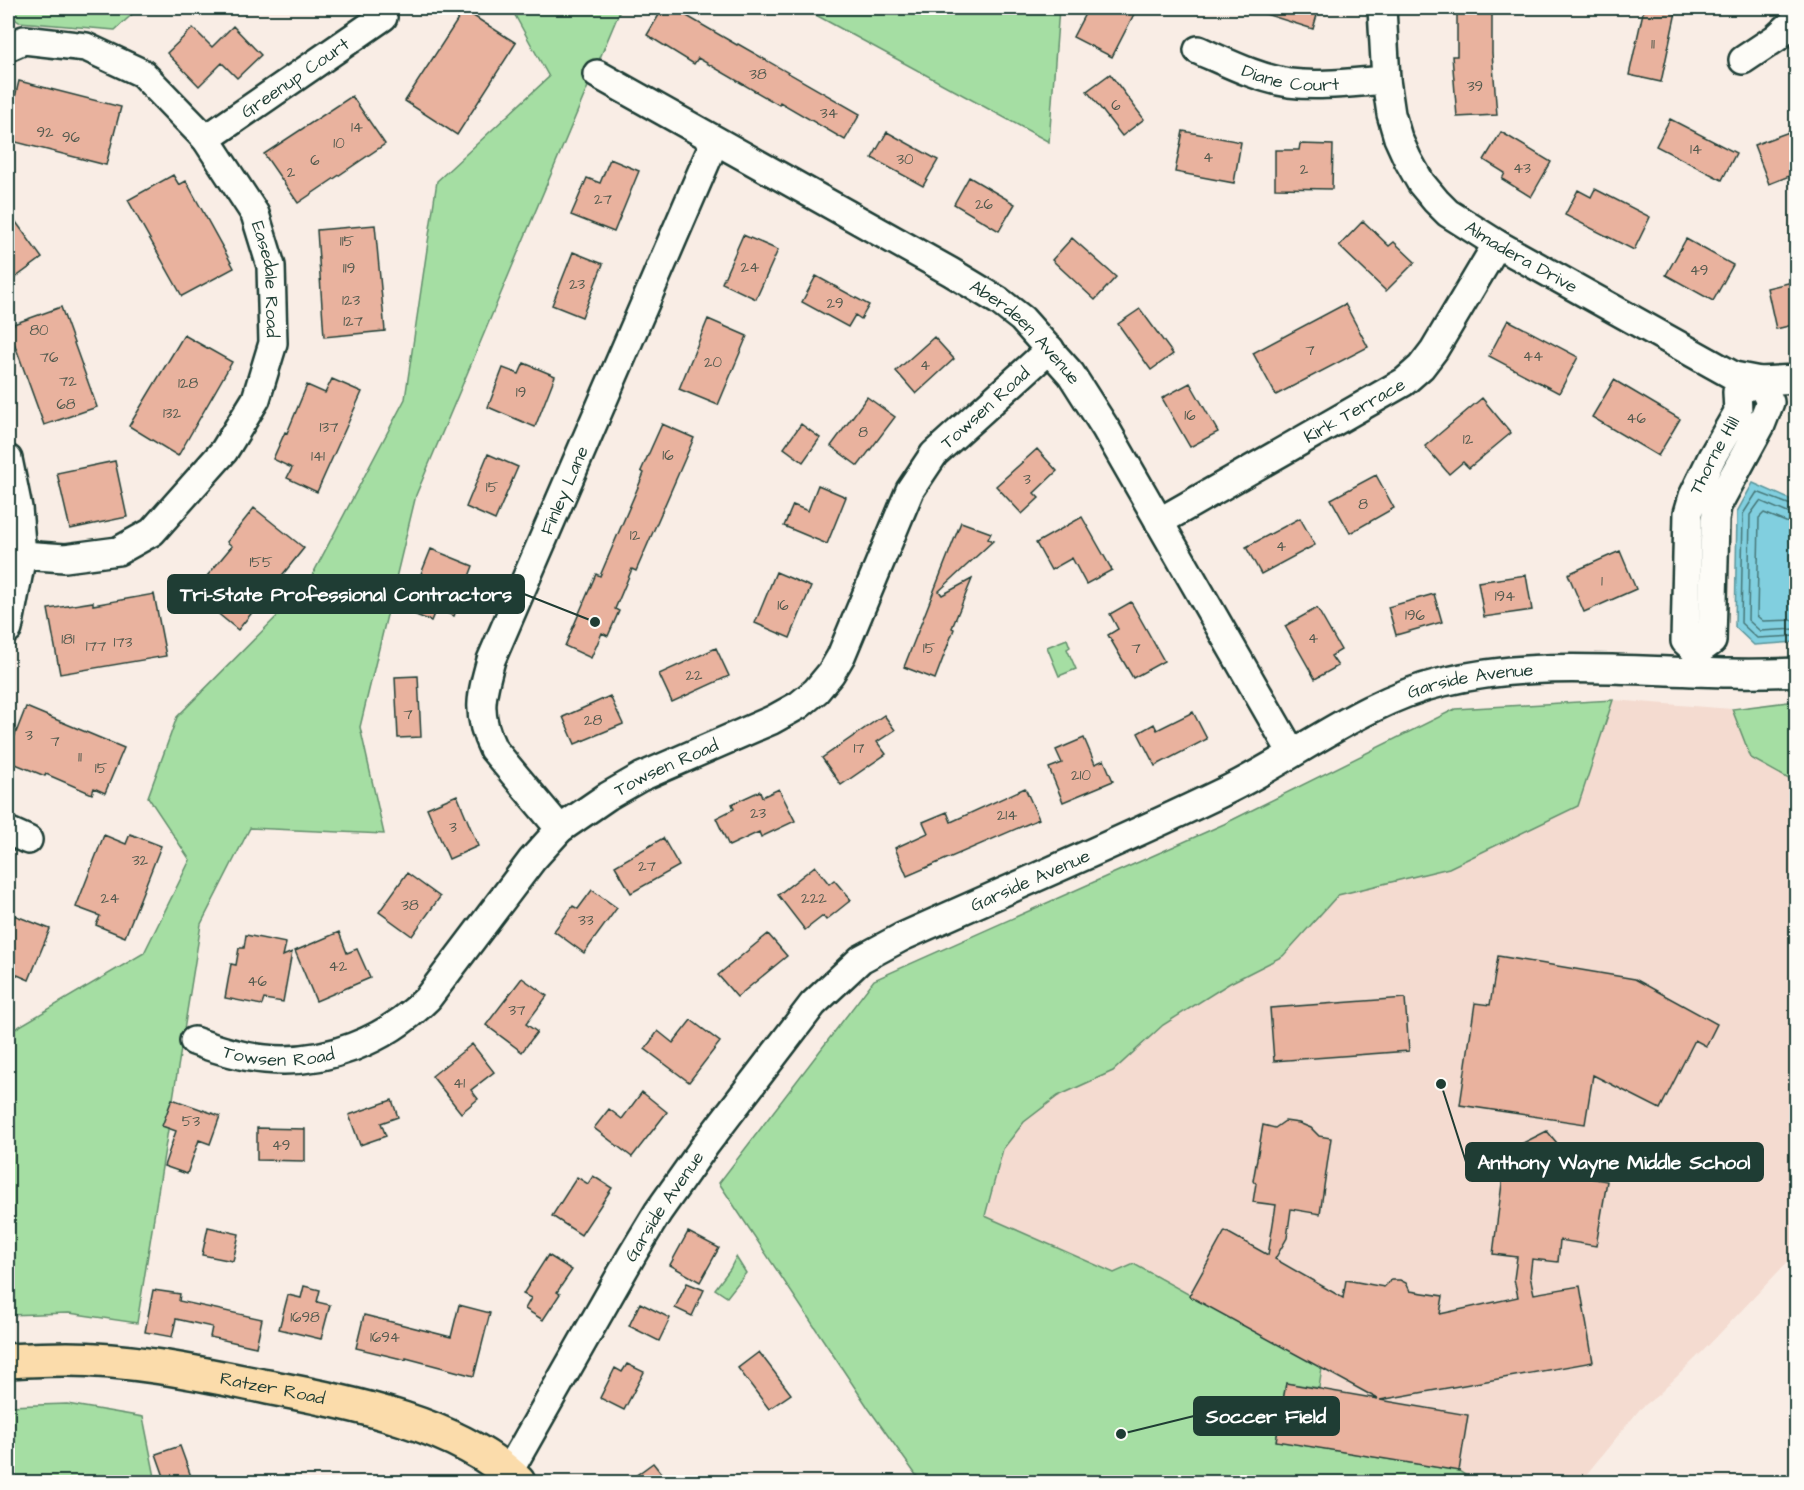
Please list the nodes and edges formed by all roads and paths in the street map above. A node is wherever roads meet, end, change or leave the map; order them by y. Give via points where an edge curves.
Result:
1 (1382, 8) edge
2 (383, 17) dead end
3 (1797, 20) edge
4 (8, 47) edge
5 (1198, 50) dead end
6 (1743, 60) dead end
7 (597, 74) dead end
8 (1386, 80) junction
9 (206, 138) junction
10 (715, 141) junction
11 (1497, 244) junction
12 (1050, 349) junction
13 (1797, 379) edge
14 (1760, 381) junction
15 (8, 459) edge
16 (1159, 522) junction
17 (22, 555) junction
18 (8, 629) edge
19 (1697, 662) junction
20 (1797, 672) edge
21 (1292, 753) junction
22 (560, 829) junction
23 (194, 1041) dead end
24 (8, 1361) edge
25 (513, 1478) edge

1 - 8 street, Almadera Drive
2 - 9 street, Greenup Court
3 - 6 street
4 - 9 street, Easedale Road via 24,40 86,46 142,74
5 - 8 street, Diane Court via 1244,71 1288,82
7 - 10 street, Aberdeen Avenue
8 - 11 street, Almadera Drive via 1398,138 1421,183 1449,213
9 - 17 street, Easedale Road via 255,214 271,266 273,343 256,399 224,451 152,532 118,551 65,558
10 - 12 street, Aberdeen Avenue via 999,301
10 - 22 street, Finley Lane via 491,660 481,696 486,735 493,749
11 - 14 street, Almadera Drive via 1709,363 1734,376
11 - 16 street, Kirk Terrace via 1434,350 1404,382
12 - 16 street, Aberdeen Avenue via 1071,374
12 - 22 street, Towsen Road via 934,454 910,490 841,656 816,691 772,720 641,777
13 - 14 street, Almadera Drive
14 - 19 street, Thorne Hill via 1770,402 1718,506 1712,641
15 - 17 street
16 - 21 street, Aberdeen Avenue
17 - 18 street
19 - 20 street, Garside Avenue
19 - 21 street, Garside Avenue via 1533,668 1442,682 1367,711
21 - 25 street, Garside Avenue via 1221,794 902,936 861,959 834,982 813,1004 658,1212
22 - 23 street, Towsen Road via 427,999 387,1031 338,1052 288,1060 239,1055
24 - 25 main road, Ratzer Road via 68,1359 160,1366 290,1391 410,1422 458,1440

